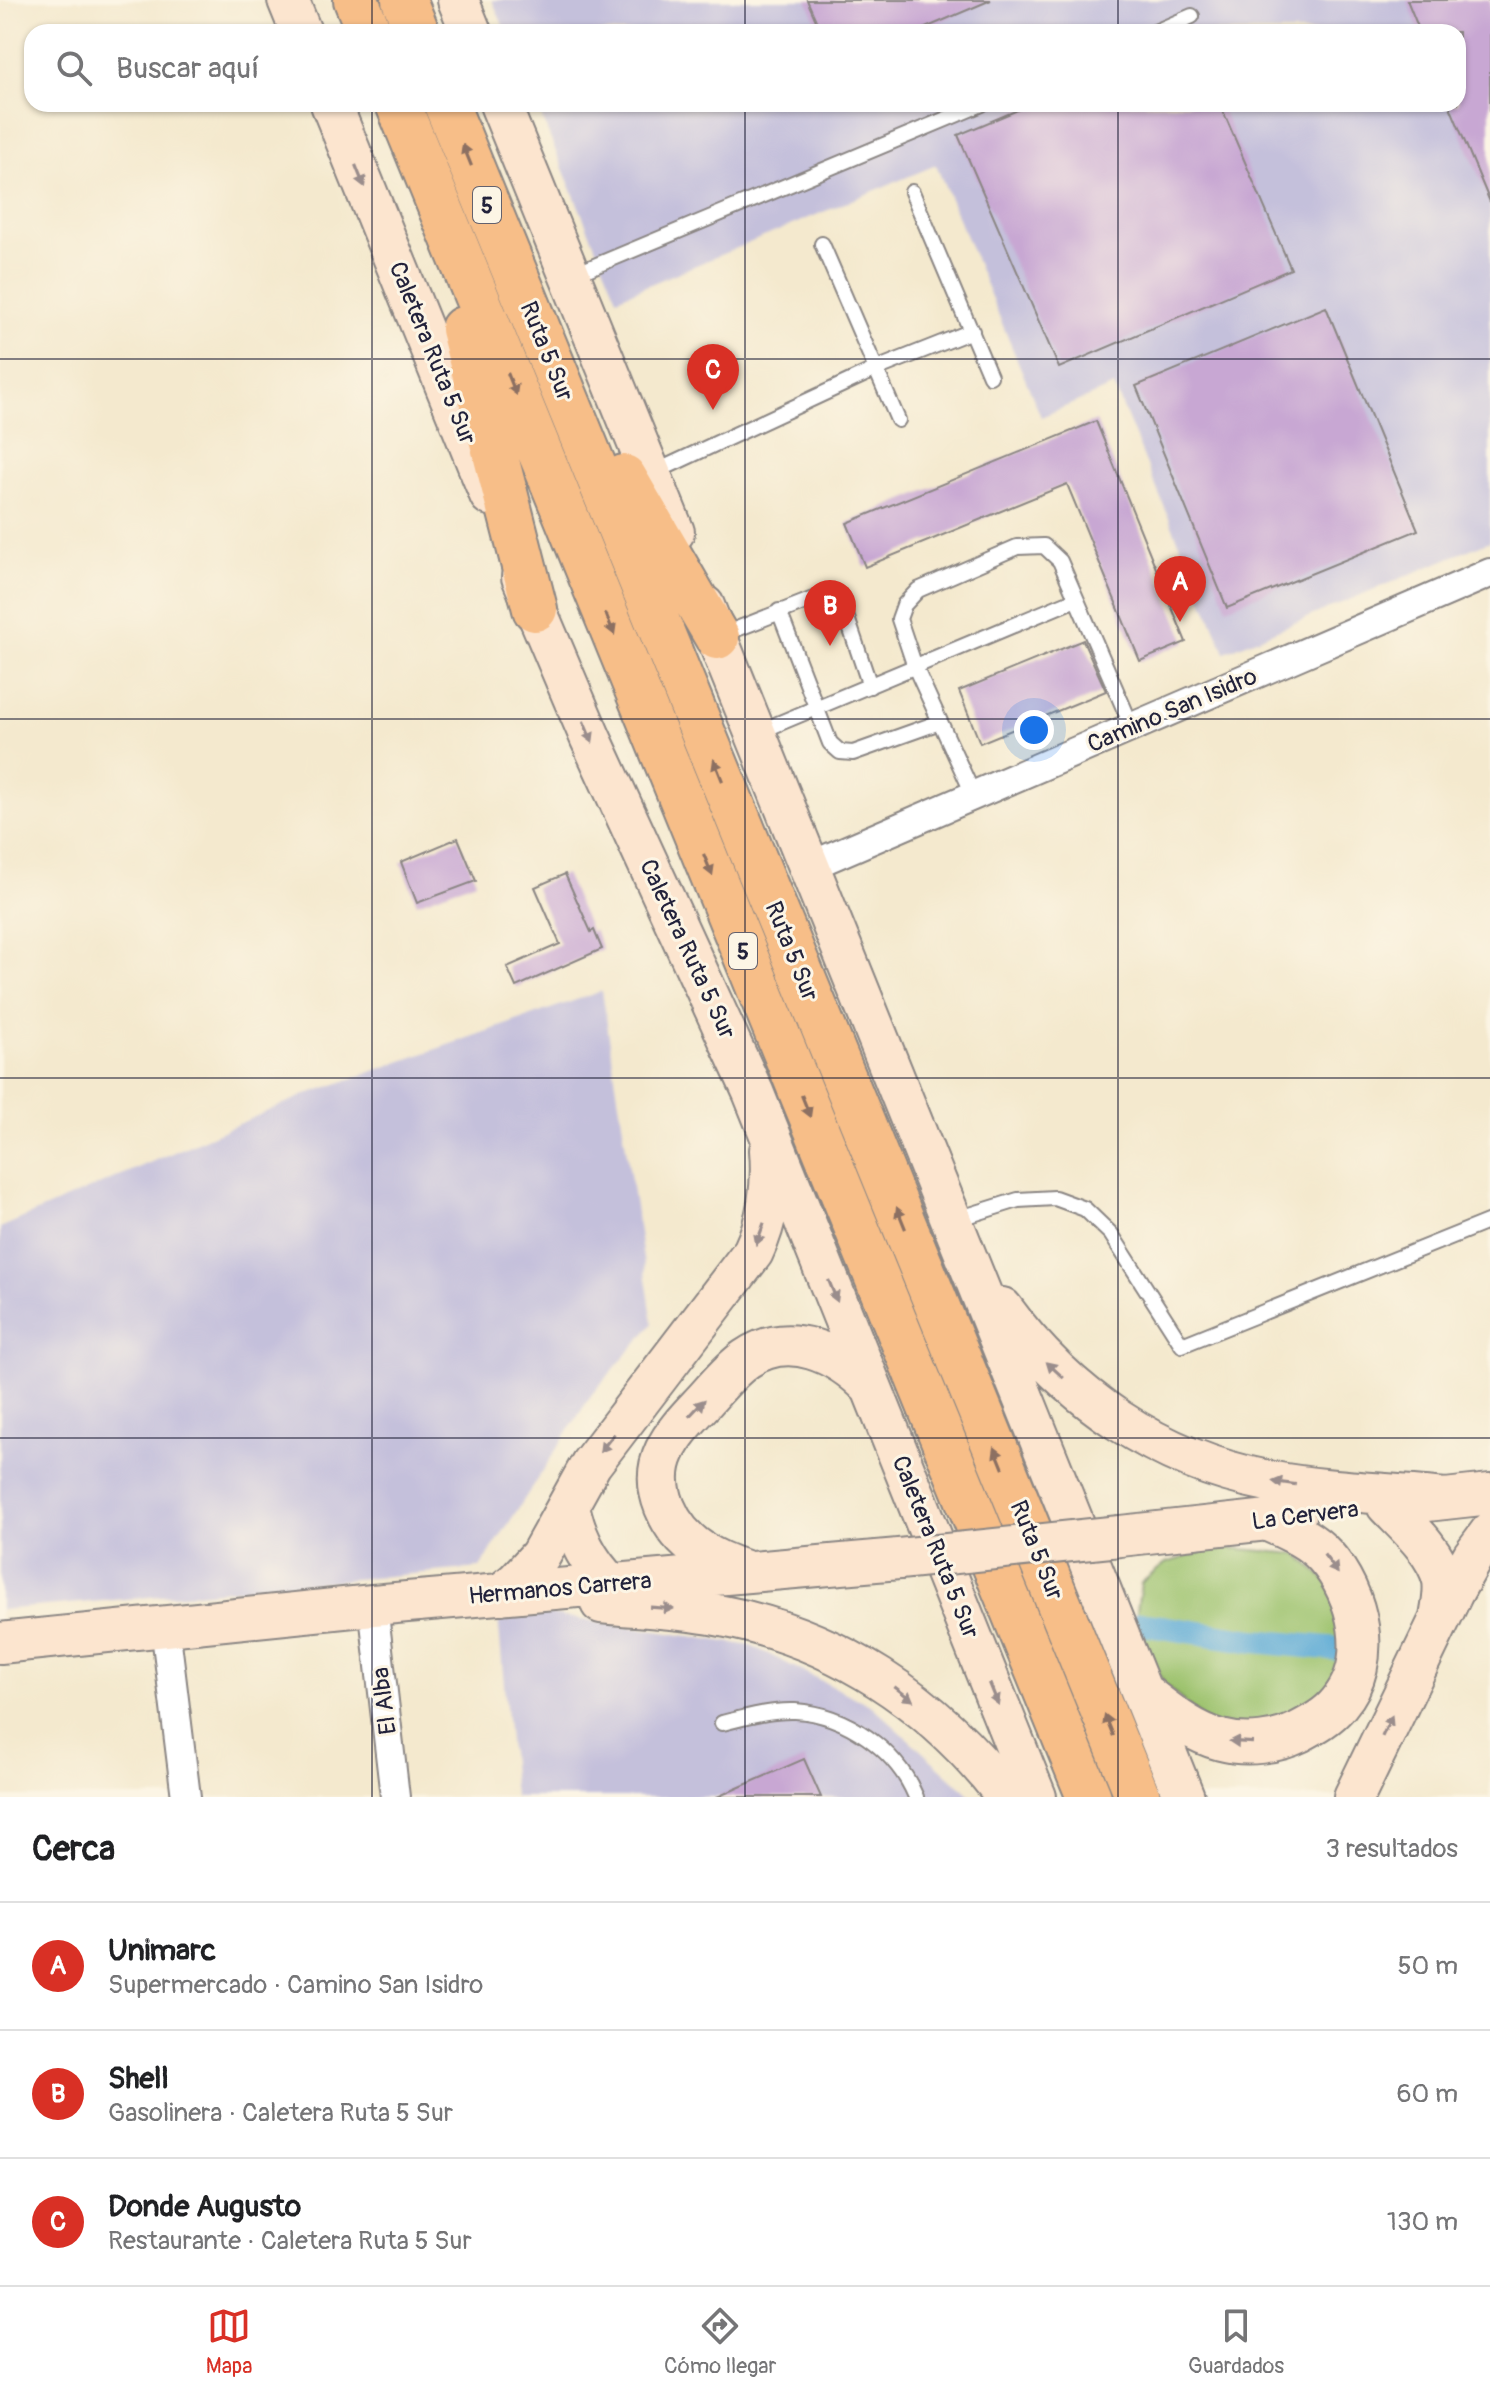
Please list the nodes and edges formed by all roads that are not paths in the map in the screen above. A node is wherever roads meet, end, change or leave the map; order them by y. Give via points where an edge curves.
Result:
1 (288, 0) edge
2 (356, 0) edge
3 (404, 0) edge
4 (458, 0) edge
5 (1192, 16) dead end
6 (298, 24) edge
7 (366, 24) edge
8 (414, 24) edge
9 (468, 24) edge
10 (1174, 24) edge
11 (334, 112) edge
12 (399, 112) edge
13 (400, 112) edge
14 (449, 112) edge
15 (503, 112) edge
16 (963, 112) edge
17 (912, 192) dead end
18 (822, 244) dead end
19 (570, 276) junction
20 (528, 305) junction
21 (972, 331) junction
22 (876, 369) junction
23 (990, 376) dead end
24 (898, 420) dead end
25 (649, 475) junction
26 (1490, 573) edge
27 (1076, 599) junction
28 (535, 609) junction
29 (779, 611) junction
30 (717, 637) junction
31 (915, 667) junction
32 (870, 686) junction
33 (816, 709) junction
34 (940, 722) junction
35 (1132, 727) junction
36 (756, 734) junction
37 (974, 796) junction
38 (810, 866) junction
39 (768, 1130) junction
40 (1490, 1221) edge
41 (958, 1233) junction
42 (872, 1387) junction
43 (1490, 1494) edge
44 (1445, 1499) junction
45 (569, 1505) junction
46 (1387, 1505) junction
47 (1268, 1521) junction
48 (1490, 1533) edge
49 (1120, 1536) joint
50 (745, 1571) junction
51 (610, 1584) junction
52 (501, 1594) junction
53 (373, 1605) junction
54 (1440, 1618) junction
55 (165, 1626) junction
56 (0, 1643) edge
57 (1143, 1693) junction
58 (722, 1723) dead end
59 (186, 1797) edge
60 (395, 1797) edge
61 (916, 1797) edge
62 (1007, 1797) edge
63 (1036, 1797) edge
64 (1089, 1797) edge
65 (1138, 1797) edge
66 (1184, 1797) edge
67 (1354, 1797) edge

1 - 6 main road
2 - 7 highway
3 - 8 highway
4 - 9 main road
5 - 10 lane
11 -> 28 main road, Caletera Ruta 5 Sur
12 - 28 highway via 471,353
13 -> 64 highway, Ruta 5 Sur / 5
20 -> 14 highway, Ruta 5 Sur / 5
15 - 19 main road
16 - 19 lane
17 - 21 lane
18 - 22 lane
19 - 25 main road
20 - 30 highway
65 -> 20 highway, Ruta 5 Sur / 5
21 - 22 lane
21 - 23 lane
22 - 24 lane
22 - 25 lane
25 - 30 main road
26 - 35 street, Camino San Isidro
27 - 31 lane
27 - 31 lane via 1060,561 1044,546 1017,547 918,590 904,605 899,619
27 - 35 lane
28 -> 39 main road, Caletera Ruta 5 Sur
29 - 30 lane
29 - 32 lane via 813,599 831,600 845,612
29 - 33 lane
30 - 36 main road
31 - 32 lane
31 - 34 lane
32 - 33 lane
33 - 34 lane via 830,743 840,752 853,753
33 - 36 lane
34 - 37 lane
35 - 37 street, Camino San Isidro
36 - 38 main road
37 - 38 street, Camino San Isidro
38 - 41 main road
39 -> 42 main road, Caletera Ruta 5 Sur
39 -> 45 main road via 768,1206 753,1252 580,1479
40 - 41 lane via 1182,1345 1111,1234 1085,1209 1055,1198 1018,1200
44 -> 41 main road via 1269,1481 1201,1463 1138,1433 1047,1364 999,1305
41 - 57 main road
50 -> 42 main road via 703,1553 668,1516 659,1477 672,1440 732,1371 755,1354 783,1345 812,1348 844,1363
42 -> 63 main road, Caletera Ruta 5 Sur
43 - 44 main road, La Cervera
44 - 46 main road, La Cervera
45 - 51 main road via 585,1552
45 - 52 main road via 540,1556
46 - 47 main road, La Cervera
46 - 54 main road via 1436,1564 1444,1590
47 - 49 main road, La Cervera
47 -> 57 main road via 1323,1554 1348,1590 1360,1639 1358,1664 1341,1701 1292,1735 1247,1744 1195,1731
48 - 54 main road
49 - 50 main road, Hermanos Carrera, bridge
50 - 51 main road, Hermanos Carrera
51 - 52 main road, Hermanos Carrera
52 - 53 main road, Hermanos Carrera
52 -> 62 main road via 682,1609 807,1640 861,1666 914,1701
53 - 55 main road, Hermanos Carrera
53 - 60 street, El Alba
67 -> 54 main road
55 - 56 main road, Hermanos Carrera
55 - 59 street
57 - 66 main road
58 - 61 lane via 782,1711 831,1720 889,1755

